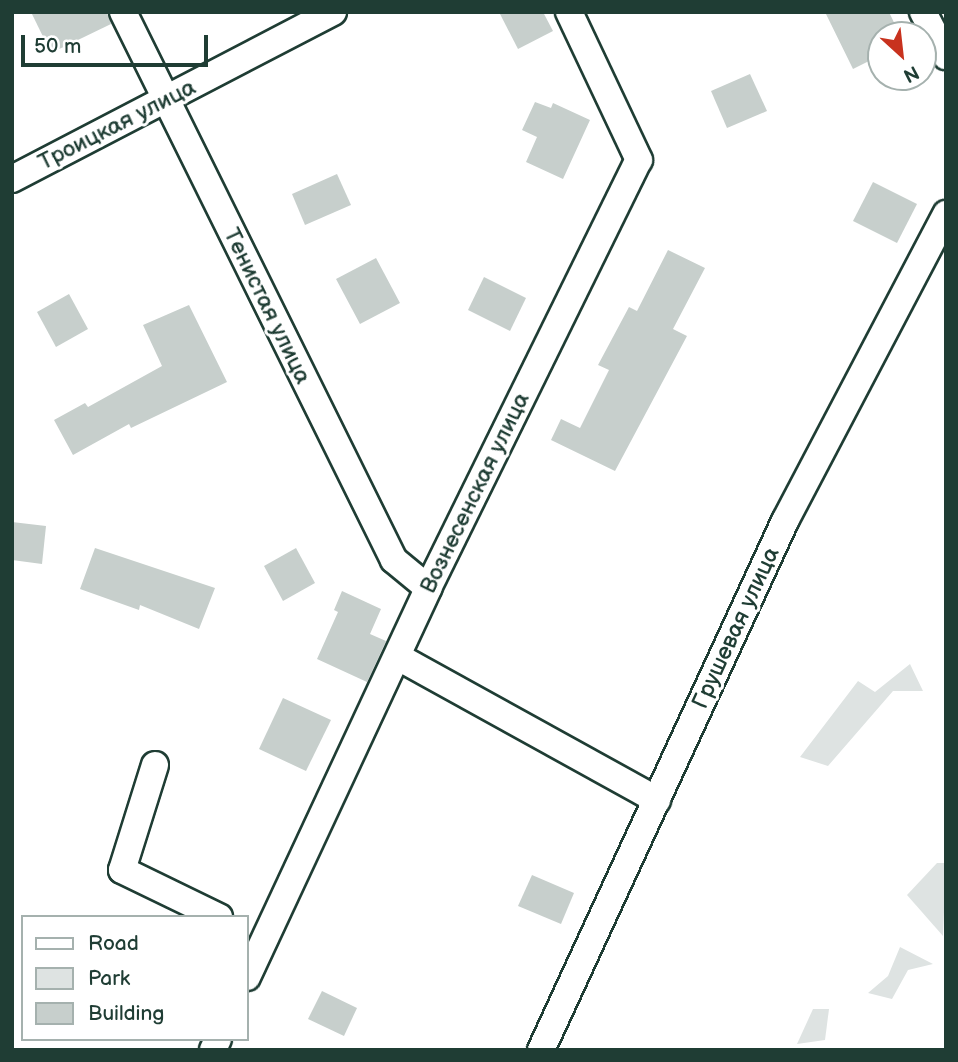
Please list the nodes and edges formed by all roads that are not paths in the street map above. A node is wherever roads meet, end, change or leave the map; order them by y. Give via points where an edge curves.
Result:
1 (123, 12) edge
2 (332, 12) edge
3 (569, 12) edge
4 (923, 12) edge
5 (946, 55) edge
6 (165, 100) junction
7 (12, 179) edge
8 (946, 214) edge
9 (428, 588) junction
10 (398, 657) junction
11 (155, 765) dead end
12 (657, 800) junction
13 (215, 915) edge
14 (256, 934) edge
15 (248, 972) edge
16 (541, 1050) edge

1 - 6 street, Тенистая улица
2 - 6 street, Троицкая улица
3 - 9 street, Вознесенская улица via 639,160
4 - 5 street
6 - 7 street, Троицкая улица
6 - 9 street, Тенистая улица via 394,560
8 - 12 street, Грушевая улица via 785,521
9 - 10 street, Вознесенская улица
10 - 12 street
10 - 14 street, Вознесенская улица
11 - 13 street via 122,870
12 - 16 street, Грушевая улица
14 - 15 street, Вознесенская улица

